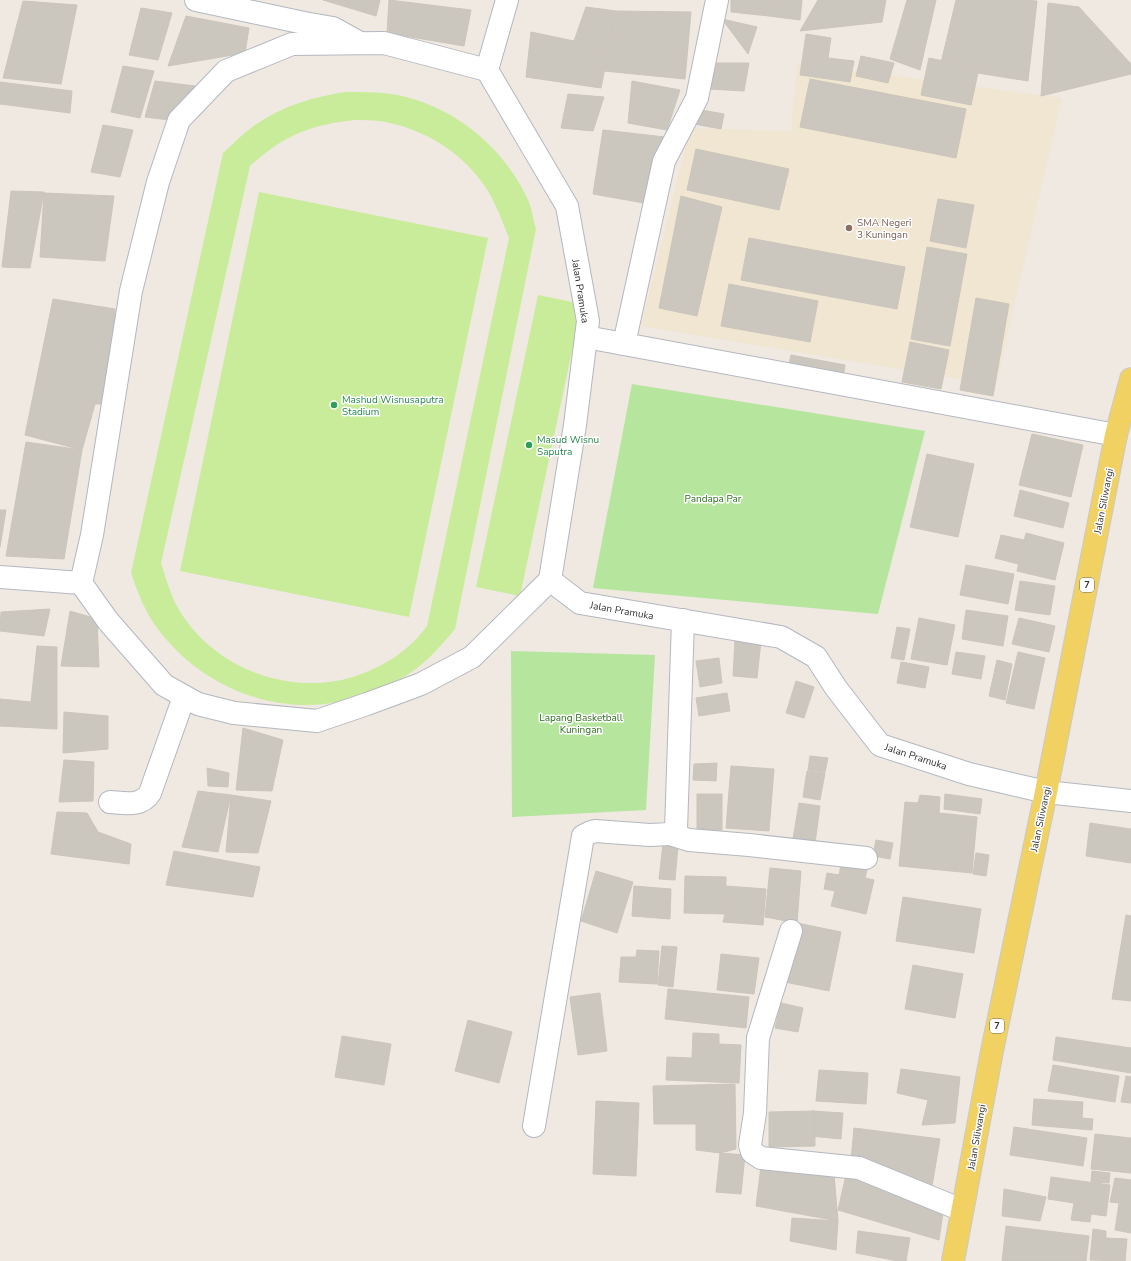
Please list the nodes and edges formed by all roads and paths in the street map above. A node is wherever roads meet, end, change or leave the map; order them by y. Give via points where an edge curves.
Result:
1 (196, 0) edge
2 (507, 0) edge
3 (717, 0) edge
4 (361, 44) junction
5 (487, 70) junction
6 (586, 337) junction
7 (624, 344) junction
8 (1131, 378) edge
9 (1116, 435) junction
10 (0, 577) edge
11 (550, 580) junction
12 (81, 583) junction
13 (683, 620) junction
14 (184, 696) junction
15 (1046, 792) junction
16 (1131, 801) edge
17 (110, 802) dead end
18 (670, 834) junction
19 (866, 858) dead end
20 (791, 931) dead end
21 (534, 1126) dead end
22 (962, 1210) junction
23 (953, 1261) edge

1 - 4 street via 333,28
2 - 5 street
3 - 7 street via 697,98 664,161
4 - 5 street via 384,43
4 - 12 street via 292,44 226,71 179,120 158,182 131,291 92,535
5 - 6 street, Jalan Pramuka via 567,206 588,321
6 - 7 street
6 - 11 street, Jalan Pramuka via 575,425
7 - 9 street
8 - 9 main road, Jalan Siliwangi / 7
9 - 15 main road, Jalan Siliwangi / 7
10 - 12 street
11 - 13 street, Jalan Pramuka via 580,603
11 - 14 street via 472,657 421,684 317,721 234,713 198,704
12 - 14 street via 108,621 164,685
13 - 15 street, Jalan Pramuka via 781,637 816,658 880,745 968,774
13 - 18 street via 676,830
14 - 17 street via 147,798 134,803
15 - 16 street, Jalan Pramuka
15 - 22 main road, Jalan Siliwangi / 7 via 1008,968
18 - 19 street via 688,840
18 - 21 street via 595,831 583,836
20 - 22 street via 758,1038 755,1113 750,1145 752,1152 761,1158 859,1168
22 - 23 main road, Jalan Siliwangi / 7

